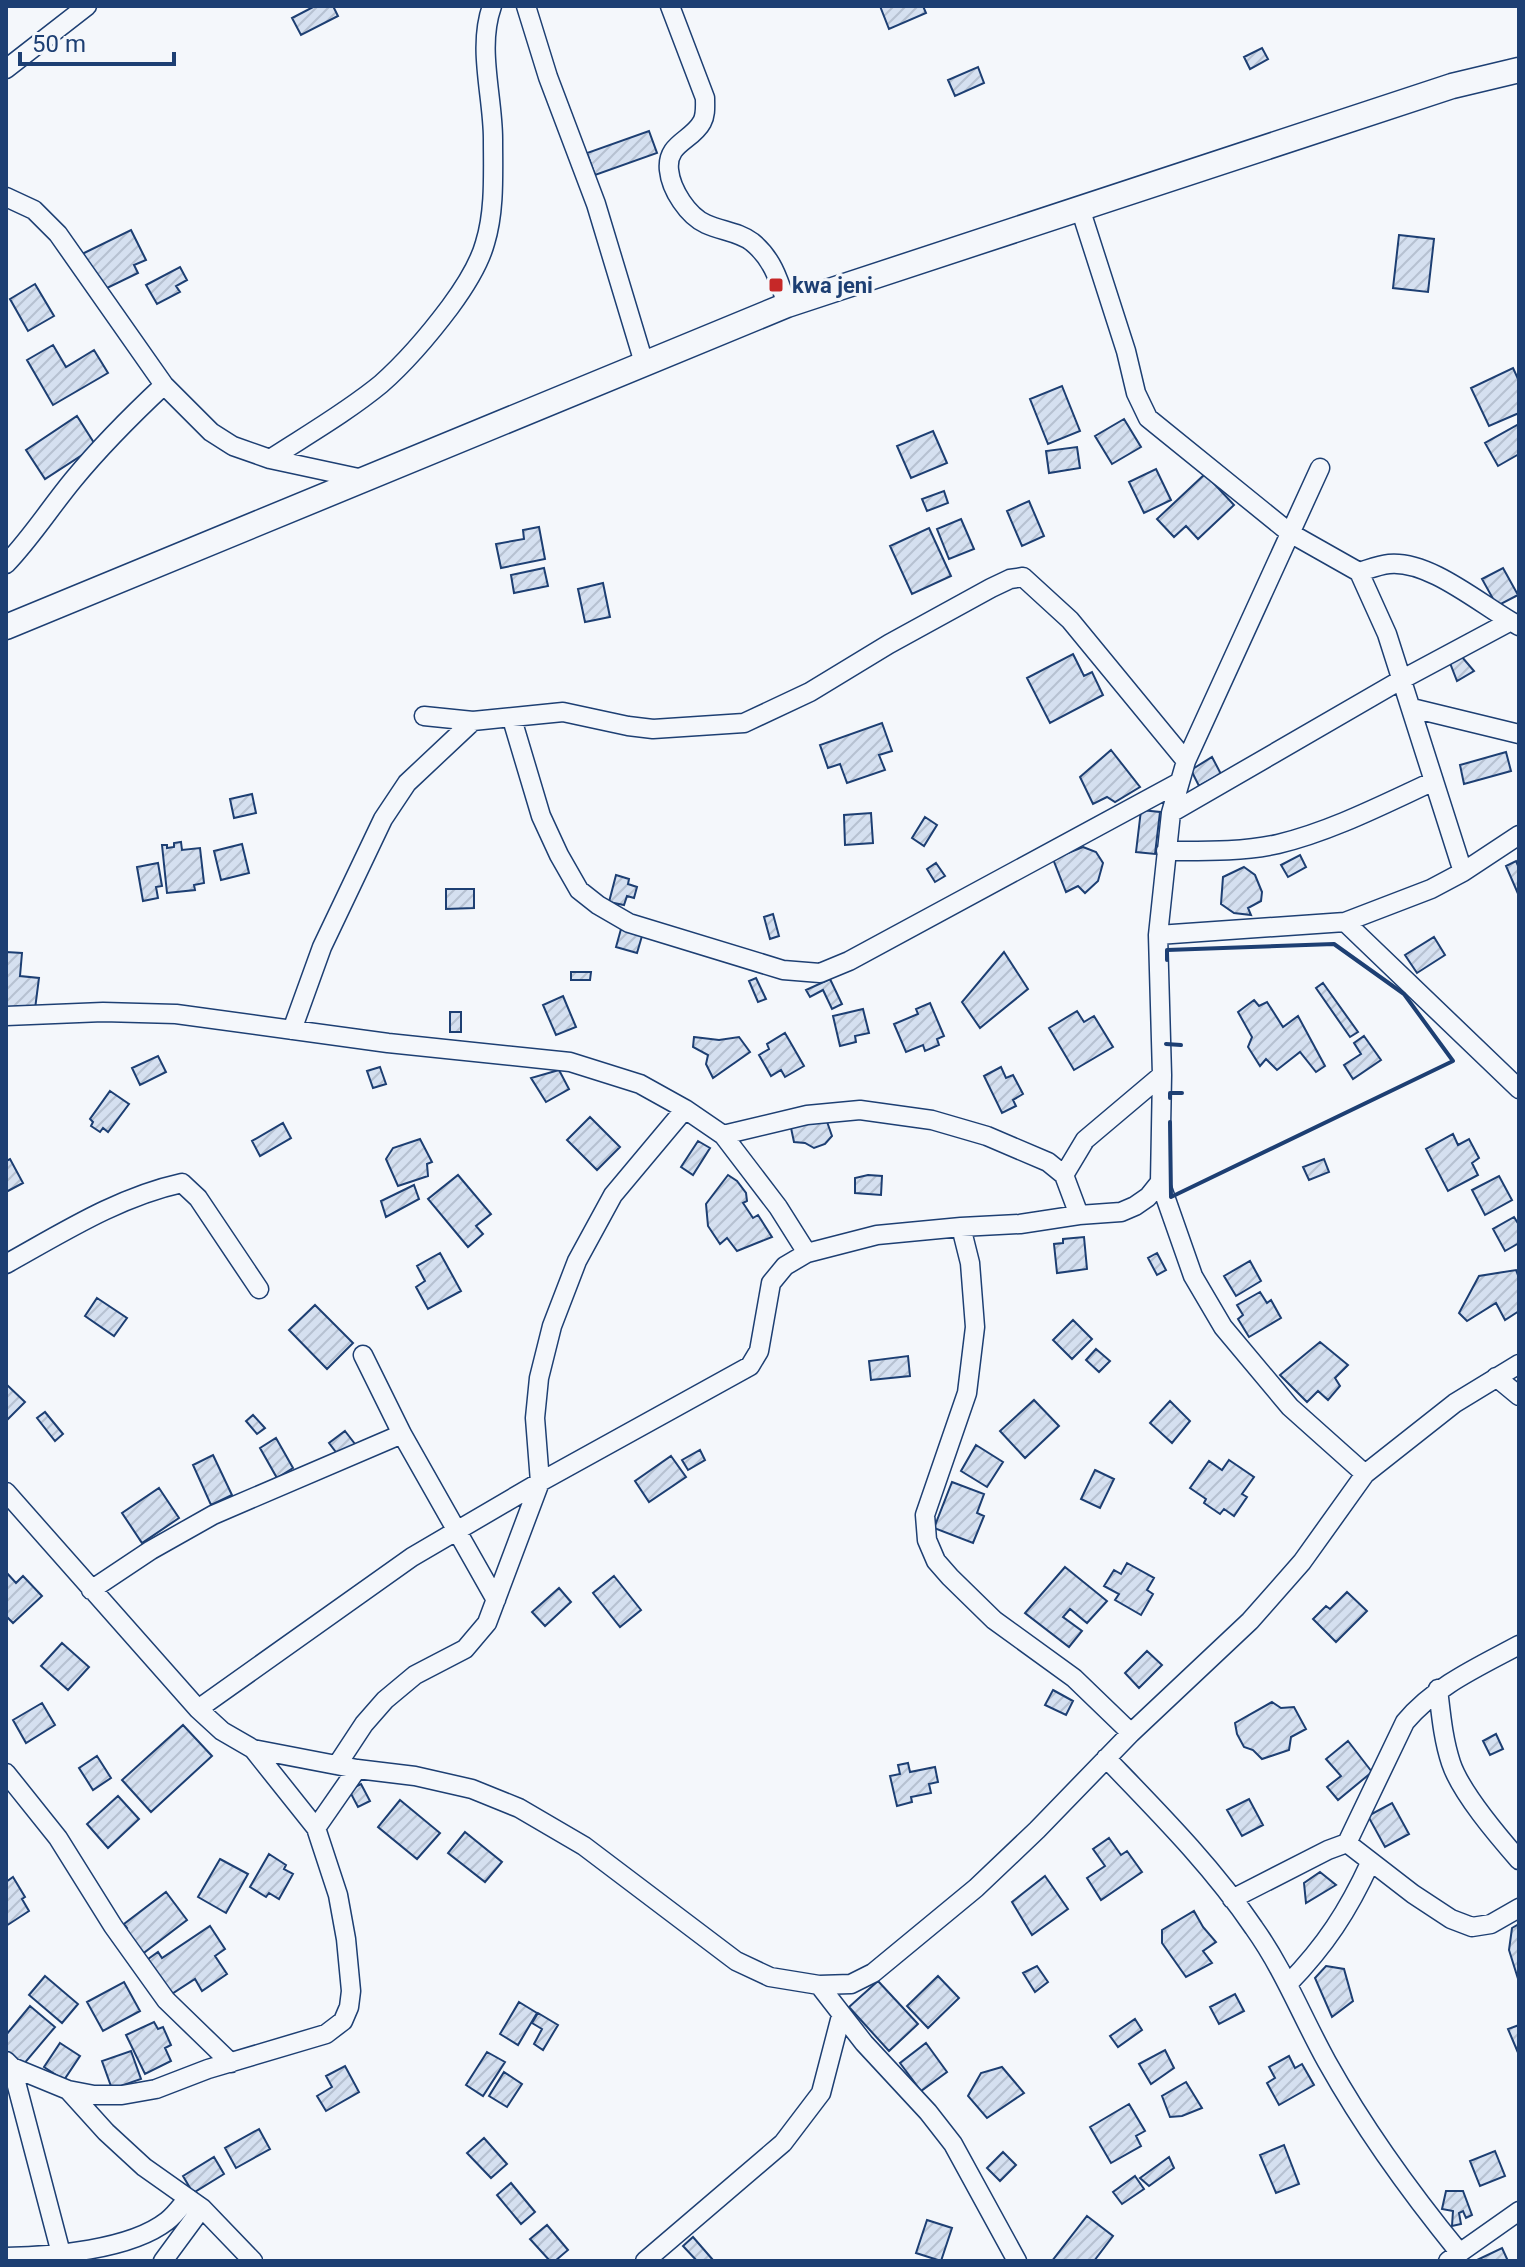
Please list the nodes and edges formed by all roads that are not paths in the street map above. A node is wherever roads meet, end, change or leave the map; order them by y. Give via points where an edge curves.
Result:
1 (87, 6) edge
2 (492, 6) edge
3 (526, 6) edge
4 (670, 6) edge
5 (6, 69) edge
6 (1519, 70) edge
7 (6, 197) edge
8 (1080, 208) junction
9 (787, 305) junction
10 (644, 363) junction
11 (164, 385) junction
12 (270, 459) junction
13 (1320, 468) dead end
14 (363, 479) junction
15 (1290, 533) junction
16 (6, 564) edge
17 (1359, 572) junction
18 (1515, 624) edge
19 (6, 627) edge
20 (1402, 679) junction
21 (1412, 708) junction
22 (424, 716) dead end
23 (512, 719) junction
24 (473, 721) junction
25 (1519, 734) edge
26 (1186, 761) junction
27 (1434, 781) junction
28 (1178, 783) junction
29 (1171, 813) junction
30 (1519, 835) edge
31 (1166, 851) junction
32 (1463, 872) junction
33 (1345, 922) junction
34 (1158, 935) junction
35 (6, 1016) edge
36 (292, 1030) junction
37 (1162, 1075) junction
38 (1519, 1089) edge
39 (685, 1109) junction
40 (723, 1135) junction
41 (1064, 1175) junction
42 (1160, 1182) junction
43 (1079, 1215) junction
44 (961, 1227) junction
45 (807, 1253) junction
46 (13, 1261) edge
47 (6, 1278) edge
48 (259, 1289) dead end
49 (363, 1355) dead end
50 (1519, 1364) edge
51 (1496, 1377) junction
52 (1519, 1396) edge
53 (402, 1434) junction
54 (1365, 1474) junction
55 (540, 1482) junction
56 (6, 1492) edge
57 (456, 1531) junction
58 (91, 1590) junction
59 (496, 1600) junction
60 (1518, 1646) edge
61 (1438, 1689) junction
62 (198, 1709) junction
63 (1131, 1733) junction
64 (253, 1749) junction
65 (1106, 1758) junction
66 (337, 1765) junction
67 (357, 1769) junction
68 (6, 1773) edge
69 (316, 1828) junction
70 (1347, 1843) junction
71 (1519, 1860) edge
72 (1370, 1863) junction
73 (1232, 1899) junction
74 (1519, 1908) edge
75 (1288, 1984) junction
76 (819, 1985) junction
77 (841, 2016) junction
78 (231, 2063) junction
79 (9, 2064) edge
80 (68, 2090) junction
81 (195, 2203) junction
82 (1519, 2211) edge
83 (1453, 2256) edge
84 (6, 2257) edge
85 (62, 2258) edge
86 (1016, 2260) edge
87 (163, 2261) edge
88 (253, 2261) edge
89 (645, 2261) edge

1 - 5 street
2 - 12 street via 487,39 492,180 485,243 473,269 432,330 396,370
3 - 10 street via 596,204
4 - 9 street via 705,98 701,125 669,156 672,183 705,224 750,240 762,252 774,267
6 - 8 street via 1452,86
7 - 11 street via 34,210 58,234
8 - 9 street
8 - 15 street via 1148,418
9 - 10 street
10 - 14 street
11 - 12 street via 211,432
11 - 16 street via 73,479
12 - 14 street
13 - 15 street
14 - 19 street
15 - 17 street
15 - 26 street
17 - 18 street via 1388,564 1414,567
17 - 20 street
18 - 20 street
20 - 21 street
20 - 29 street
21 - 25 street
21 - 27 street
22 - 24 street
23 - 24 street
23 - 26 street via 563,712 653,729 744,723 810,692 991,588 1023,577 1070,620
23 - 28 street via 541,816 579,890 629,923 783,970 820,973 849,961
24 - 36 street via 407,783 383,819 322,947
26 - 28 street
27 - 31 street via 1329,828 1279,844
27 - 32 street
28 - 29 street
29 - 31 street
30 - 32 street
31 - 34 street
32 - 33 street
33 - 34 street
33 - 38 street
34 - 37 street
35 - 36 street via 176,1014
36 - 39 street via 570,1062 640,1084
37 - 41 street via 1085,1140
37 - 42 street
39 - 40 street
39 - 55 street via 613,1195 577,1261 539,1378 535,1418
40 - 41 street via 807,1115 895,1113 987,1136 1048,1162
40 - 45 street
41 - 43 street
42 - 43 street via 1148,1197 1121,1212
42 - 54 street via 1193,1276 1223,1327 1290,1407
43 - 44 street
44 - 45 street via 877,1235
44 - 63 street via 970,1263 973,1340 967,1393 925,1515 927,1540 936,1561 994,1620 1074,1678
45 - 55 street via 785,1266 771,1283 759,1351 750,1366
46 - 47 street
46 - 48 street via 86,1219 182,1183 198,1198
49 - 53 street
50 - 51 street
51 - 52 street
51 - 54 street
53 - 57 street
53 - 58 street via 213,1515
54 - 63 street via 1302,1562 1250,1621
55 - 57 street
55 - 59 street
56 - 58 street
57 - 59 street
57 - 62 street
58 - 62 street
59 - 66 street via 487,1623 465,1649 415,1675 385,1700
60 - 61 street
61 - 70 street via 1405,1722
61 - 71 street via 1452,1767
62 - 64 street
63 - 65 street
64 - 66 street
64 - 69 street
65 - 73 street
65 - 76 street via 976,1888 873,1973 851,1984
66 - 67 street
67 - 69 street
67 - 76 street via 472,1789 519,1808 584,1846 736,1961 770,1977
68 - 78 street via 58,1838 166,2000
69 - 78 street via 344,1925 349,2007 343,2021 326,2034
70 - 72 street
70 - 73 street
72 - 74 street via 1451,1919 1472,1927 1491,1924
72 - 75 street via 1340,1922
73 - 75 street
75 - 83 street via 1369,2133
76 - 77 street
77 - 86 street via 953,2144
77 - 89 street via 821,2093 783,2143
78 - 80 street via 122,2095
79 - 80 street
79 - 85 street
80 - 81 street via 144,2167
81 - 85 street via 144,2235
81 - 87 street
81 - 88 street
82 - 83 street
84 - 85 street

